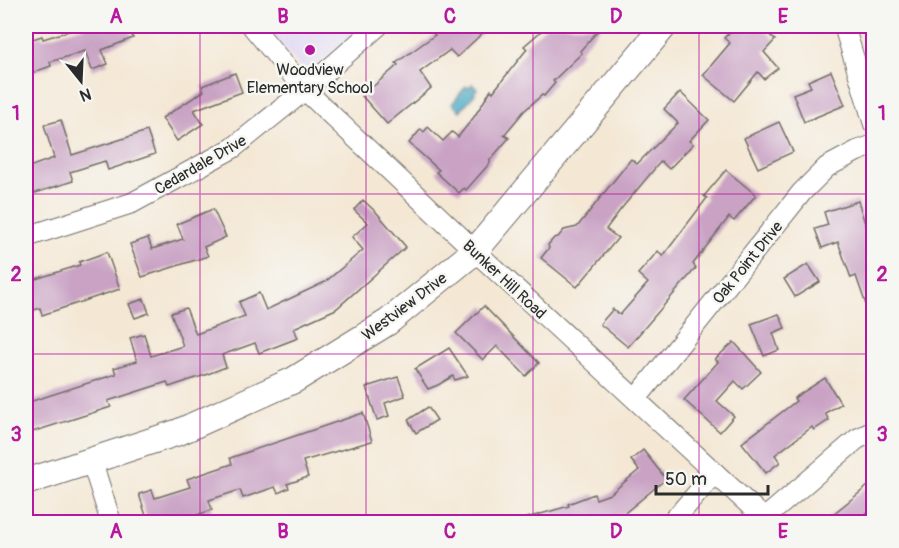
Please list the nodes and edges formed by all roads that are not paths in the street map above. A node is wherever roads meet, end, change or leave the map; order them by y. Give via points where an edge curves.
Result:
1 (252, 26) edge
2 (378, 26) edge
3 (664, 26) edge
4 (844, 26) edge
5 (305, 90) junction
6 (873, 124) edge
7 (873, 145) edge
8 (26, 237) edge
9 (475, 251) junction
10 (636, 399) junction
11 (873, 431) edge
12 (92, 462) junction
13 (715, 473) junction
14 (26, 482) edge
15 (766, 520) edge
16 (111, 522) edge
17 (672, 522) edge

1 - 5 street, Bunker Hill Road
2 - 5 street, Cedardale Drive
3 - 9 main road, Westview Drive
4 - 6 street
5 - 8 street, Cedardale Drive via 234,148 132,203
5 - 9 street, Bunker Hill Road
7 - 10 street, Oak Point Drive via 827,167 802,192
9 - 10 street, Bunker Hill Road
9 - 12 main road, Westview Drive via 388,322 294,380 179,432
10 - 13 street, Bunker Hill Road
11 - 15 street via 857,439
12 - 14 main road, Westview Drive
12 - 16 street
13 - 15 street, Bunker Hill Road
13 - 17 street

